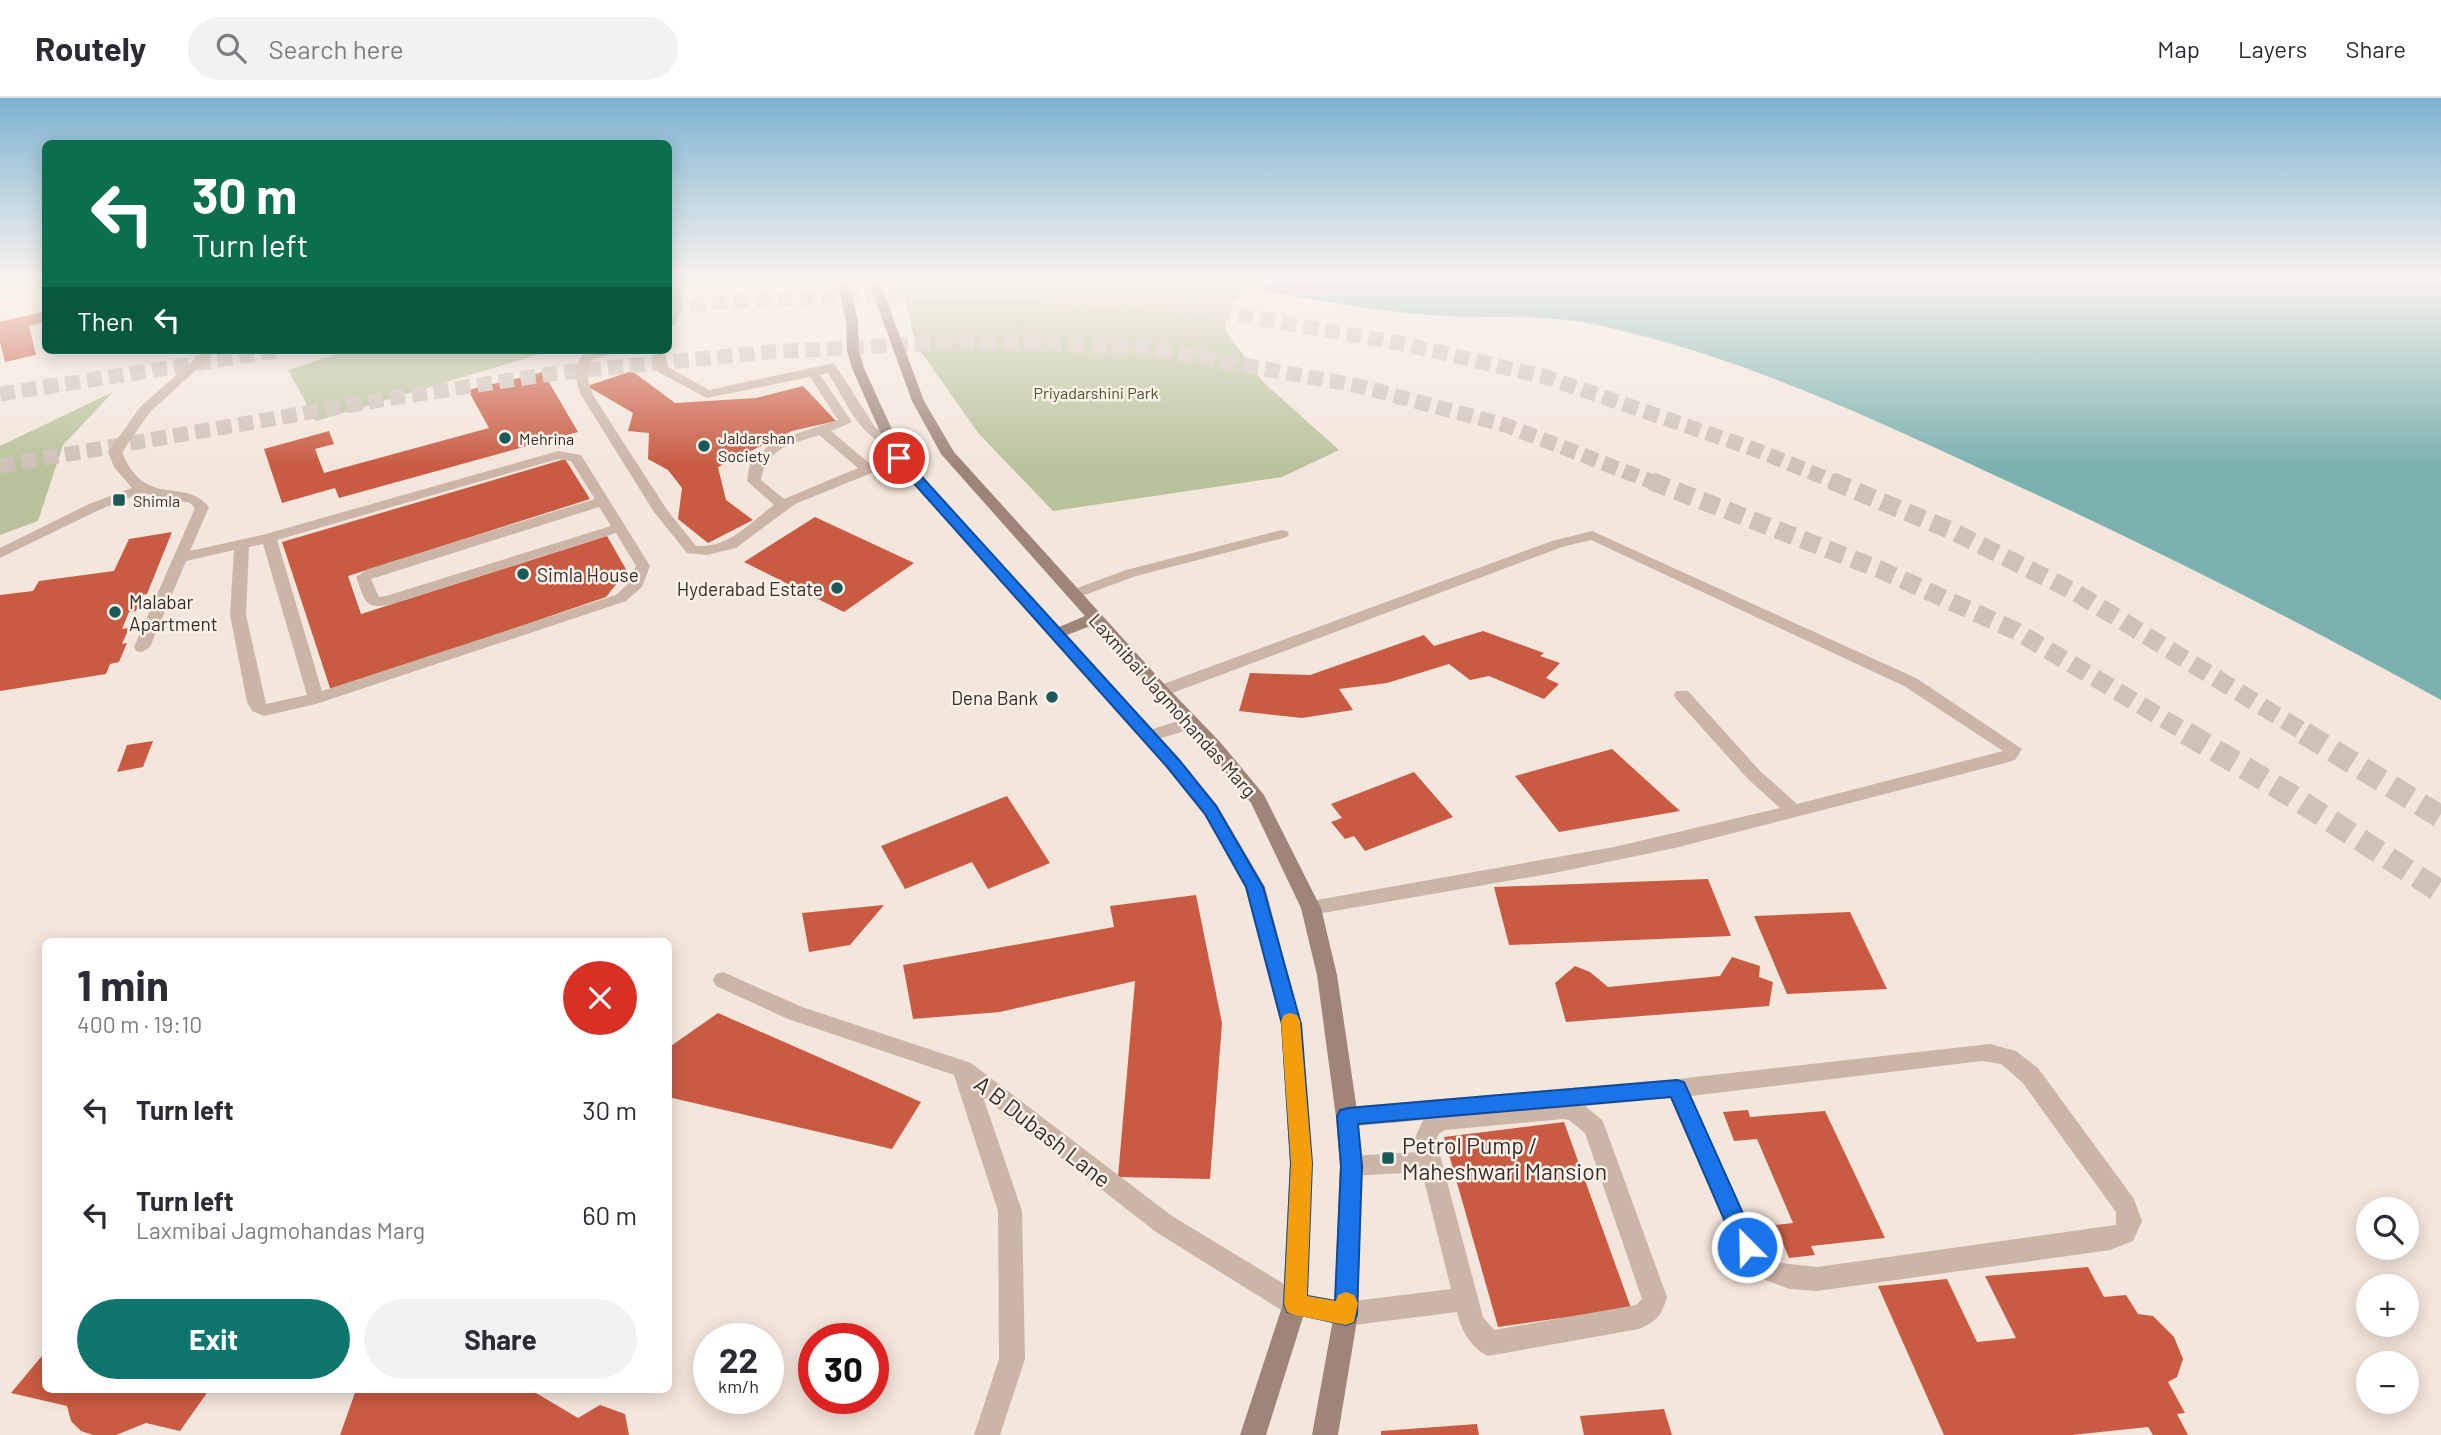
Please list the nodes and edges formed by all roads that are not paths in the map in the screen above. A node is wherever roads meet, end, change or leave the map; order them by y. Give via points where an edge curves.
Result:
1 (853, 342) edge
2 (896, 342) edge
3 (207, 354) edge
4 (602, 354) edge
5 (659, 354) edge
6 (813, 373) junction
7 (821, 430) junction
8 (892, 444) junction
9 (899, 458) junction
10 (867, 469) junction
11 (141, 489) junction
12 (604, 500) junction
13 (783, 505) junction
14 (621, 527) junction
15 (1282, 534) dead end
16 (269, 538) junction
17 (242, 544) junction
18 (0, 554) edge
19 (181, 558) junction
20 (1074, 594) junction
21 (1095, 618) junction
22 (1058, 633) junction
23 (142, 648) dead end
24 (1161, 691) junction
25 (1682, 695) dead end
26 (316, 699) junction
27 (1191, 723) junction
28 (1149, 736) junction
29 (1794, 811) junction
30 (1311, 908) junction
31 (723, 980) dead end
32 (963, 1069) junction
33 (1677, 1088) junction
34 (1348, 1116) junction
35 (1430, 1161) junction
36 (1352, 1166) junction
37 (1466, 1299) junction
38 (1295, 1304) junction
39 (1346, 1314) junction
40 (987, 1435) edge
41 (1253, 1435) edge
42 (1325, 1435) edge

1 - 8 main road, Laxmibai Jagmohandas Marg
2 - 20 main road, Laxmibai Jagmohandas Marg via 918,401 947,454
3 - 11 street via 153,401 126,430 115,452 121,467
4 - 13 street via 586,358 580,366 583,386 661,512 692,550 734,544
5 - 6 street via 662,369 707,394
6 - 7 street via 846,422
6 - 8 street via 831,368 870,430
7 - 10 street
7 - 13 street via 779,444 757,464 754,481
8 - 9 main road, Laxmibai Jagmohandas Marg
9 - 10 street
9 - 22 main road, Laxmibai Jagmohandas Marg
10 - 13 street
11 - 18 street
11 - 19 street via 195,500 202,507
12 - 14 street
12 - 14 street via 373,572 363,581 373,602 387,601
12 - 16 street via 576,458 558,455
14 - 26 street via 643,566 635,587 621,598
15 - 20 street via 1131,573
16 - 17 street
16 - 26 street
17 - 19 street
17 - 26 street via 238,615 255,702 264,709
19 - 23 street
20 - 21 main road, Laxmibai Jagmohandas Marg
21 - 22 main road
21 - 24 main road, Laxmibai Jagmohandas Marg
22 - 28 main road, Laxmibai Jagmohandas Marg
24 - 27 main road, Laxmibai Jagmohandas Marg
24 - 29 street via 1592,535 1910,682 2013,749 2009,756
25 - 29 street via 1754,775
27 - 28 street
27 - 30 main road, Laxmibai Jagmohandas Marg via 1258,800
28 - 38 main road, Laxmibai Jagmohandas Marg via 1211,810 1255,887 1291,1024 1301,1163
29 - 30 street via 1707,836
30 - 34 main road, Laxmibai Jagmohandas Marg via 1327,975
31 - 32 street, A B Dubash Lane via 795,1013
32 - 38 street, A B Dubash Lane via 1164,1224
32 - 40 street via 1010,1211 1012,1359
33 - 33 street via 2001,1053 2030,1075 2126,1207 2130,1222 2125,1233 2110,1240 1816,1279 1790,1277 1774,1272 1747,1247
33 - 34 street
34 - 36 main road, Laxmibai Jagmohandas Marg
35 - 36 street
35 - 37 street
35 - 37 street via 1427,1132 1442,1121 1575,1111 1594,1127 1655,1297 1653,1306 1639,1317 1499,1343 1488,1343 1477,1332
36 - 39 main road, Laxmibai Jagmohandas Marg
37 - 39 street, A B Dubash Lane
38 - 39 street, A B Dubash Lane
38 - 41 main road, Laxmibai Jagmohandas Marg
39 - 42 main road, Laxmibai Jagmohandas Marg

